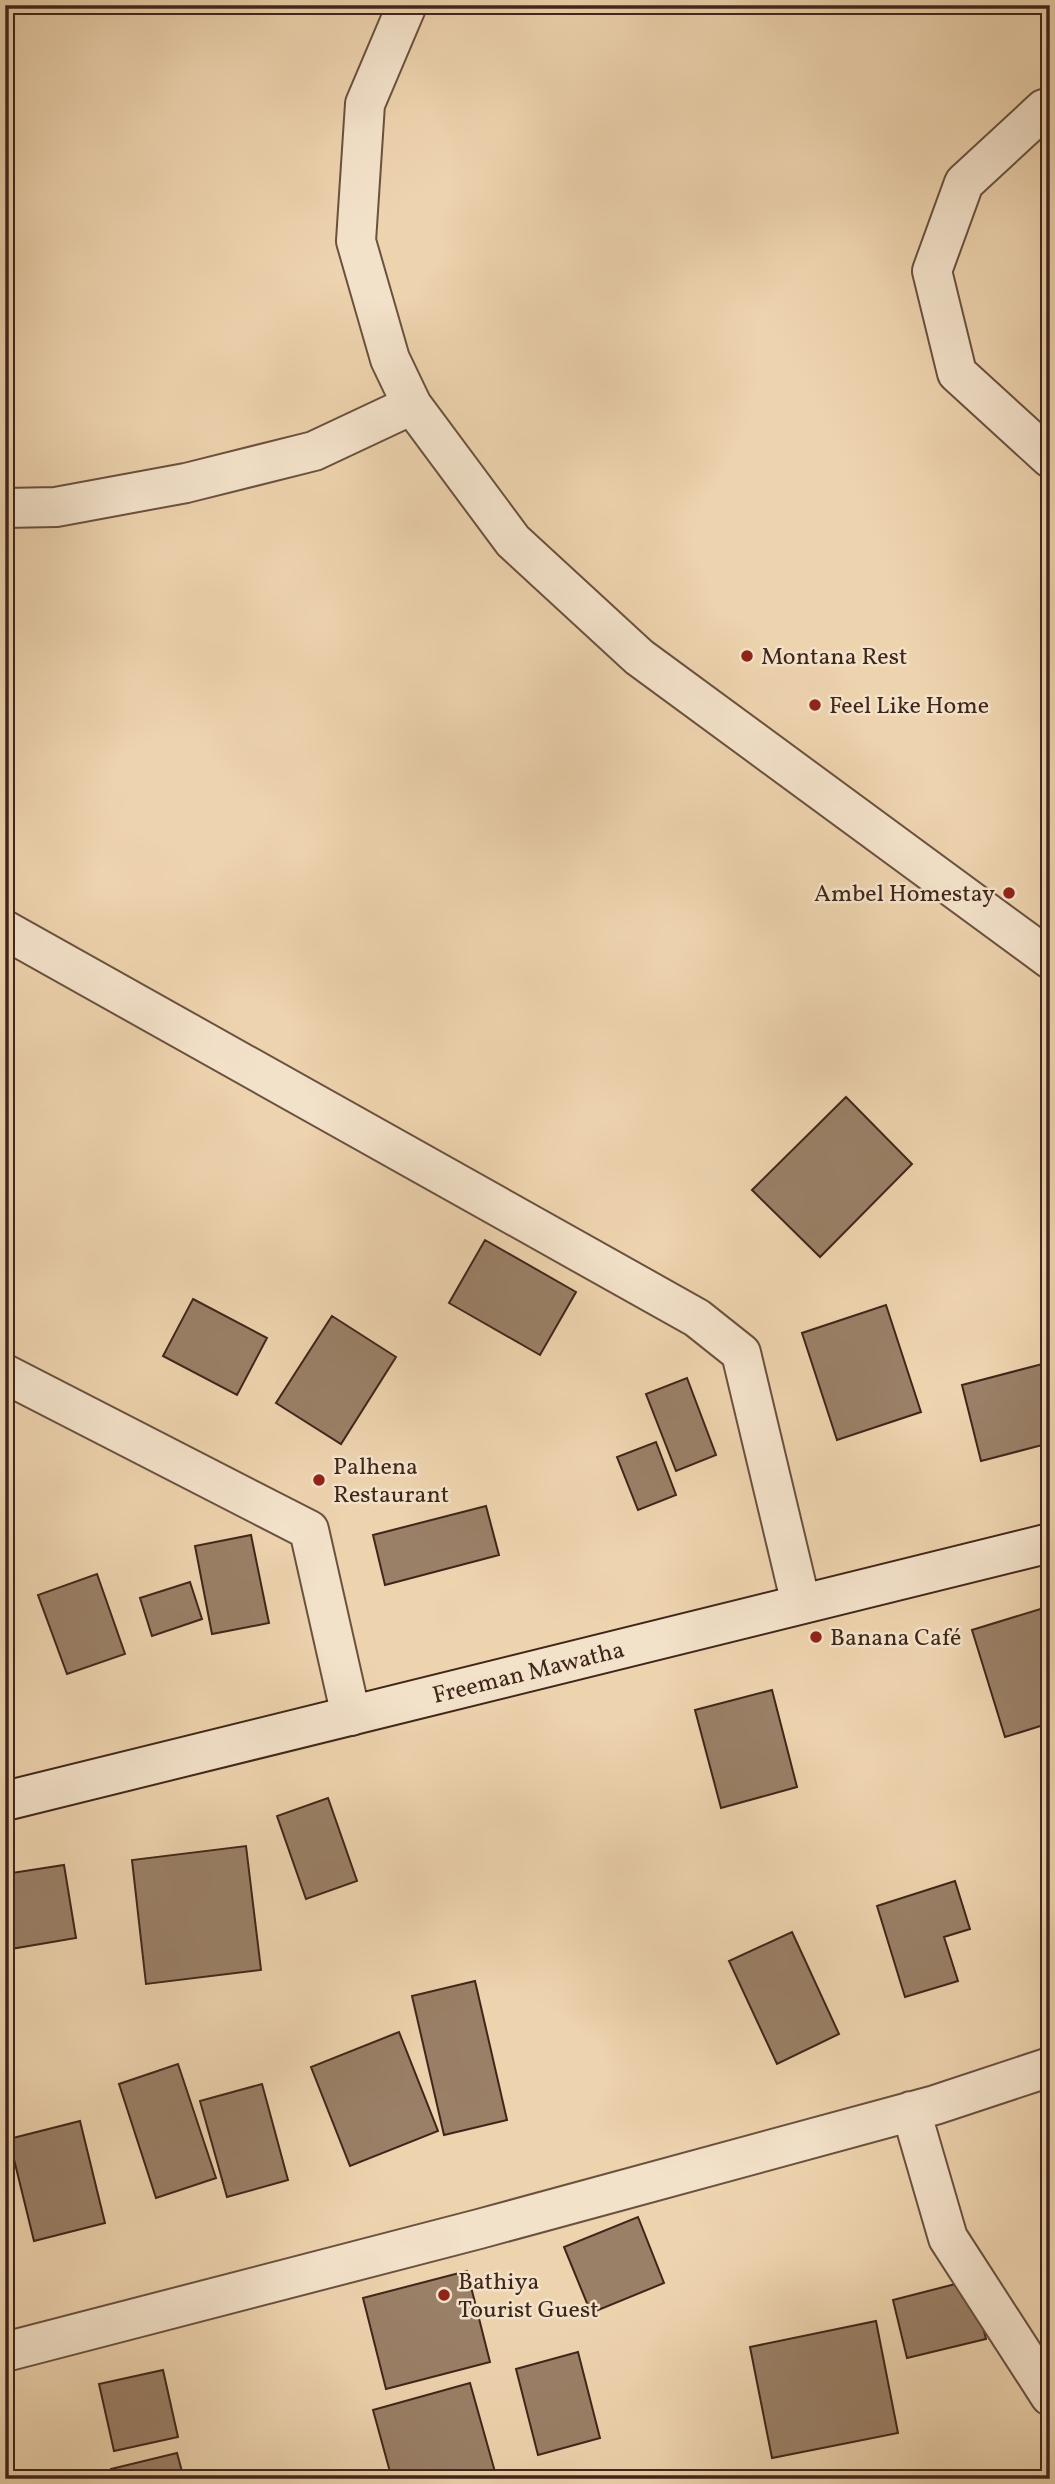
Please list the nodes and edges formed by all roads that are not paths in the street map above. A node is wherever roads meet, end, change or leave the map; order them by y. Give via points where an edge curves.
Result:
1 (407, 5) edge
2 (1050, 113) edge
3 (412, 405) junction
4 (1050, 458) edge
5 (5, 508) edge
6 (5, 930) edge
7 (1050, 959) edge
8 (5, 1374) edge
9 (1050, 1543) edge
10 (801, 1604) junction
11 (351, 1716) junction
12 (5, 1801) edge
13 (1050, 2067) edge
14 (911, 2111) junction
15 (5, 2352) edge
16 (1050, 2396) edge

1 - 3 street via 365,104 356,241 390,359
2 - 4 street via 1044,108 964,183 933,271 957,373
3 - 5 street via 314,451 186,483 56,507
3 - 7 street via 513,541 639,657
6 - 10 street via 697,1318 741,1353
8 - 11 street via 309,1530
9 - 10 street, Freeman Mawatha
10 - 11 street, Freeman Mawatha
11 - 12 street, Freeman Mawatha
13 - 14 street
14 - 15 street
14 - 16 street via 948,2238

